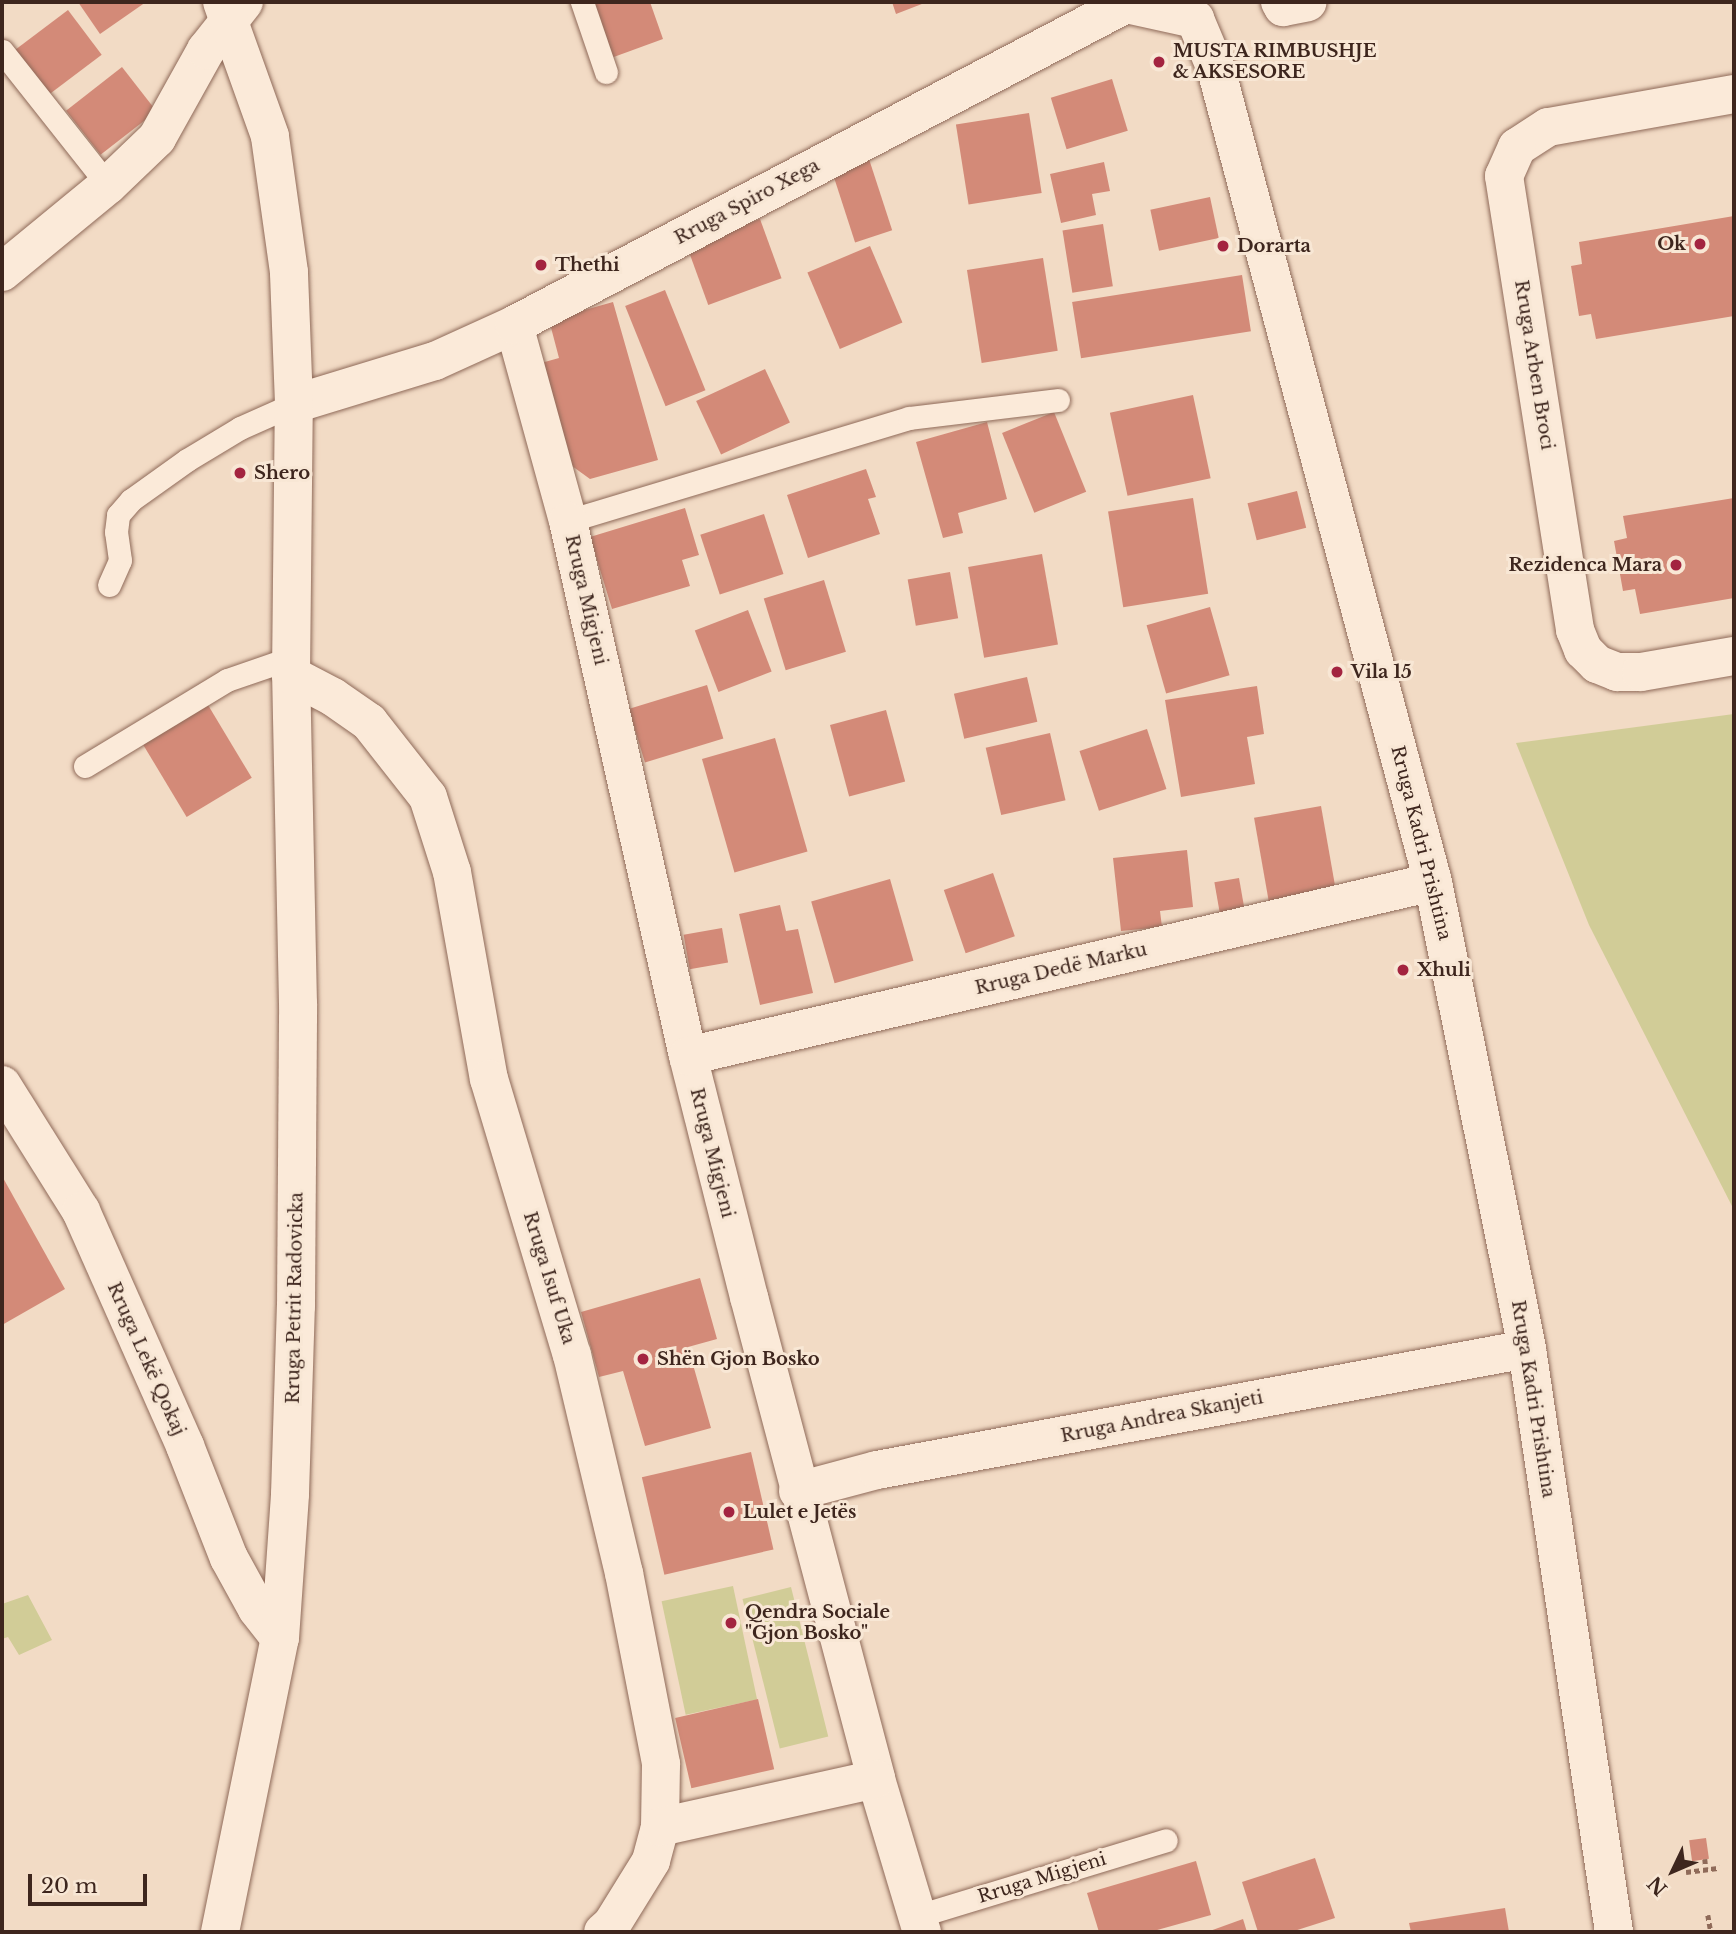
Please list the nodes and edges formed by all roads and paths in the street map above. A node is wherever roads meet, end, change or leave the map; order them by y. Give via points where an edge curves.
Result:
1 (582, 2) edge
2 (231, 8) edge
3 (1195, 19) joint
4 (2, 51) edge
5 (606, 72) dead end
6 (1734, 94) edge
7 (108, 186) junction
8 (2, 272) edge
9 (514, 325) junction
10 (1058, 400) dead end
11 (294, 404) junction
12 (568, 521) junction
13 (109, 584) dead end
14 (1734, 656) edge
15 (291, 667) junction
16 (85, 766) dead end
17 (1433, 882) junction
18 (688, 1056) junction
19 (2, 1085) edge
20 (1527, 1349) junction
21 (798, 1492) junction
22 (280, 1638) junction
23 (876, 1779) junction
24 (660, 1827) junction
25 (1166, 1840) dead end
26 (1705, 1859) dead end
27 (1720, 1868) dead end
28 (1706, 1869) junction
29 (1686, 1872) dead end
30 (1708, 1915) dead end
31 (920, 1924) edge
32 (220, 1932) edge
33 (603, 1932) edge
34 (1614, 1932) edge
35 (1711, 1932) edge

1 - 5 lane
2 - 7 street via 157,138
2 - 11 street, Rruga Petrit Radovicka via 270,136 289,272
3 - 9 street, Rruga Spiro Xega via 1126,4
3 - 17 street, Rruga Kadri Prishtina via 1219,82
4 - 7 lane
6 - 14 street, Rruga Arben Broci via 1548,127 1517,147 1504,176 1575,630 1583,650 1597,664 1616,672
7 - 8 street
9 - 11 street, Rruga Spiro Xega via 435,361
9 - 12 street, Rruga Migjeni
10 - 12 lane, Rruga Migjeni via 909,418
11 - 13 lane via 240,428 131,500 118,515 120,560
11 - 15 street, Rruga Petrit Radovicka
12 - 18 street, Rruga Migjeni
15 - 16 lane via 227,680
15 - 22 street, Rruga Petrit Radovicka via 298,1004 296,1306
15 - 24 street, Rruga Isuf Uka via 369,722 428,797 452,872 489,1079 572,1355 624,1573 661,1764
17 - 18 street, Rruga Dedë Marku
17 - 20 street, Rruga Kadri Prishtina
18 - 21 street, Rruga Migjeni
19 - 22 street, Rruga Lekë Qokaj via 81,1212 185,1446 229,1558 257,1609
20 - 21 street, Rruga Andrea Skanjeti via 877,1470
20 - 34 street, Rruga Kadri Prishtina
21 - 23 street, Rruga Migjeni
22 - 32 street, Rruga Petrit Radovicka
23 - 24 street
23 - 31 street, Rruga Migjeni
24 - 33 street, Rruga Isuf Uka via 651,1861
25 - 31 lane, Rruga Migjeni
26 - 28 path
27 - 28 path
28 - 29 path
30 - 35 path

